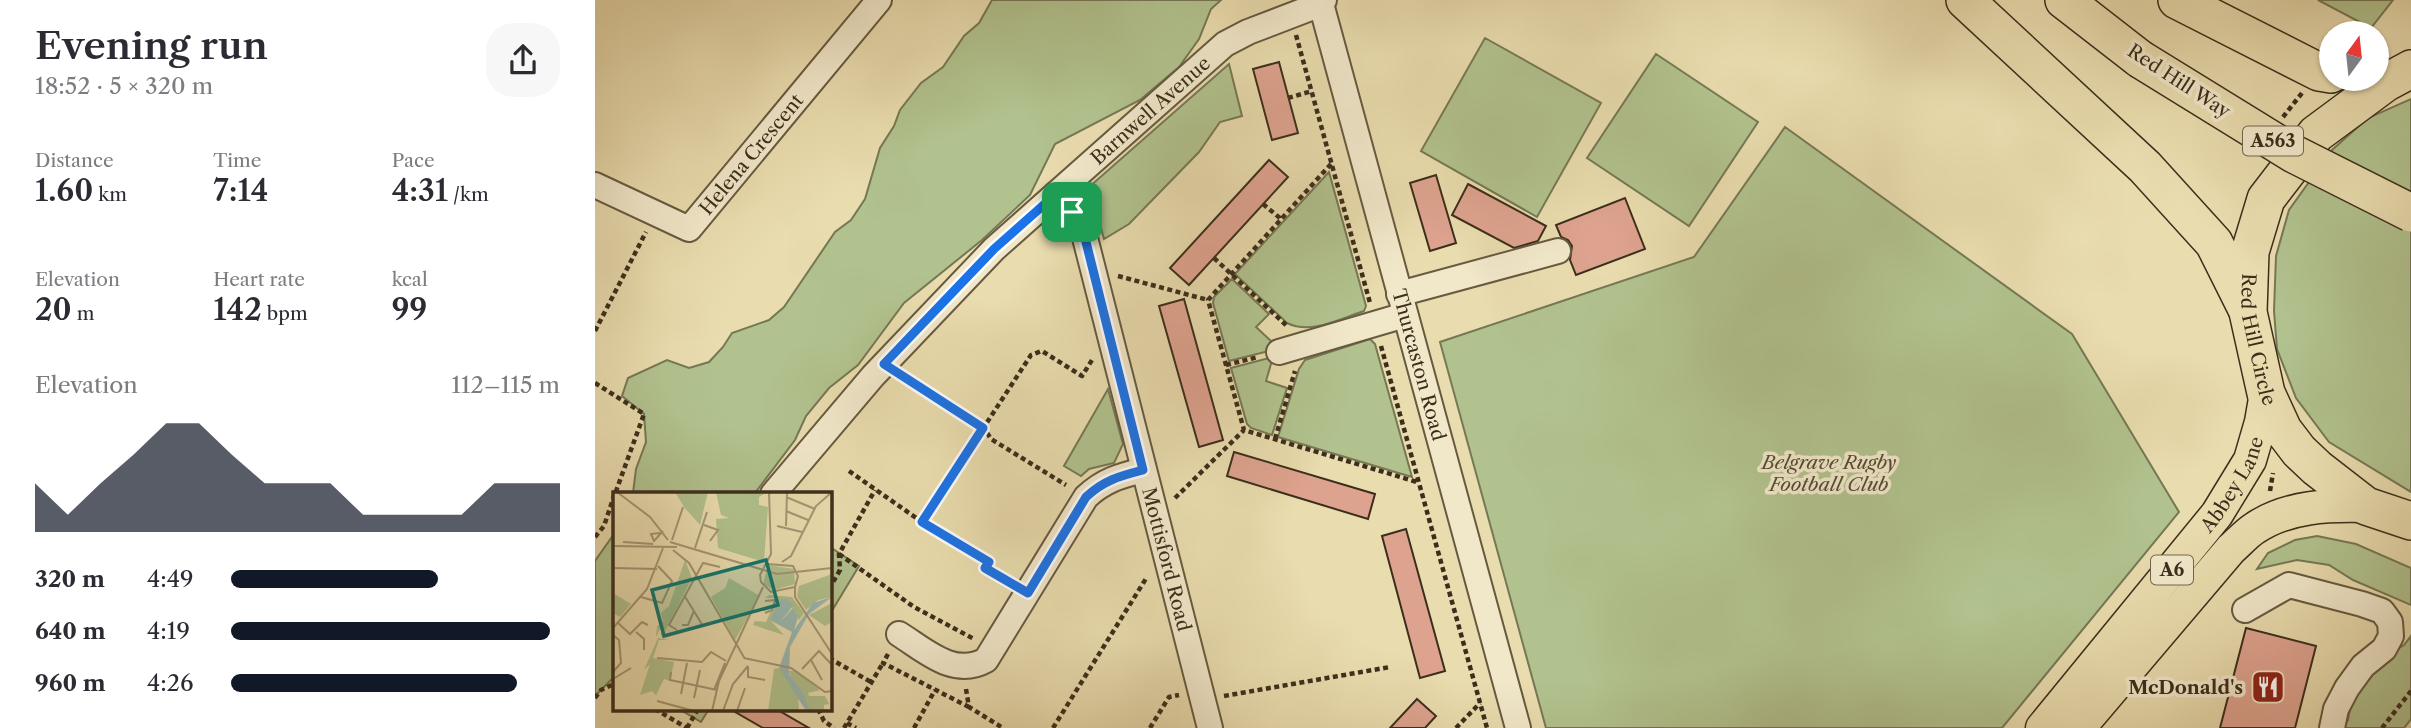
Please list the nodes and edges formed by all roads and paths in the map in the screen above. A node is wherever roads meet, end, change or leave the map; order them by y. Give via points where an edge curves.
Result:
1 (879, 0) edge
2 (1965, 0) edge
3 (2064, 0) edge
4 (2177, 0) edge
5 (1321, 1) edge
6 (1291, 15) junction
7 (2319, 72) edge
8 (1312, 91) junction
9 (2368, 91) edge
10 (1288, 98) dead end
11 (595, 185) edge
12 (1056, 194) junction
13 (1263, 204) dead end
14 (656, 213) junction
15 (2411, 213) edge
16 (1281, 219) dead end
17 (1557, 251) dead end
18 (1093, 270) junction
19 (1208, 300) dead end
20 (1402, 304) junction
21 (2248, 312) junction
22 (1375, 323) junction
23 (595, 331) edge
24 (1110, 340) junction
25 (1279, 352) joint
26 (884, 364) junction
27 (1226, 365) dead end
28 (595, 383) edge
29 (2266, 393) junction
30 (983, 428) junction
31 (1244, 430) dead end
32 (1143, 470) junction
33 (849, 471) dead end
34 (876, 490) junction
35 (616, 492) edge
36 (775, 492) edge
37 (1086, 497) junction
38 (613, 501) edge
39 (2366, 506) junction
40 (1155, 517) junction
41 (922, 522) junction
42 (2411, 522) edge
43 (595, 537) edge
44 (839, 554) junction
45 (1168, 568) junction
46 (831, 586) edge
47 (1028, 593) junction
48 (2245, 610) dead end
49 (899, 634) dead end
50 (993, 649) junction
51 (831, 659) edge
52 (883, 663) dead end
53 (963, 667) junction
54 (1390, 667) dead end
55 (871, 683) dead end
56 (613, 684) edge
57 (935, 690) dead end
58 (2411, 691) edge
59 (1202, 696) junction
60 (595, 698) edge
61 (1480, 703) junction
62 (657, 710) edge
63 (697, 710) edge
64 (818, 710) edge
65 (845, 725) edge
66 (687, 728) edge
67 (834, 728) edge
68 (856, 728) edge
69 (914, 728) edge
70 (1003, 728) edge
71 (1053, 728) edge
72 (1150, 728) edge
73 (1210, 728) edge
74 (1456, 728) edge
75 (1487, 728) edge
76 (1518, 728) edge
77 (2042, 728) edge
78 (2079, 728) edge
79 (2332, 728) edge
80 (2382, 728) edge

1 - 14 street, Helena Crescent via 689,229
2 - 21 highway via 2145,167 2214,243
3 - 15 highway, Red Hill Way / A563, bridge via 2140,59 2294,154
4 - 7 highway
5 - 6 street, Barnwell Avenue
5 - 20 street, Thurcaston Road
6 - 8 path
6 - 12 street, Barnwell Avenue via 1225,44
8 - 10 path
8 - 22 path
9 - 21 highway, Red Hill Circle / A6 via 2316,134 2266,198 2250,251
11 - 14 street, Helena Crescent
12 - 18 street, Mottisford Road via 1083,230
12 - 26 street, Barnwell Avenue via 994,249
13 - 16 path
14 - 23 path
17 - 20 street
18 - 19 path
18 - 24 street, Mottisford Road
20 - 22 street
20 - 76 street, Thurcaston Road
21 - 29 highway, Red Hill Circle / A6
22 - 25 street
22 - 61 path
24 - 30 path via 1102,344 1082,376 1042,351 1031,355
24 - 32 street, Mottisford Road
25 - 27 path
26 - 30 path
26 - 36 street, Barnwell Avenue
28 - 35 path via 644,414
29 - 39 highway, Red Hill Circle / A6 via 2283,430 2299,451
29 - 77 main road, Abbey Lane / A6 via 2250,460 2217,514
30 - 37 path via 991,439
30 - 41 path
31 - 40 path
32 - 37 street via 1112,478
32 - 40 street, Mottisford Road
33 - 34 path
34 - 41 path
34 - 44 path
37 - 47 street
38 - 43 path
39 - 42 highway, Red Hill Circle / A6
39 - 78 main road, Abbey Lane / A6 via 2307,509 2254,528
40 - 45 street, Mottisford Road
41 - 47 path via 989,562 985,568
44 - 46 path via 840,570
44 - 50 path via 913,607
45 - 59 street, Mottisford Road
45 - 71 path via 1152,570
47 - 50 street
48 - 79 street via 2289,585 2382,611 2390,622 2391,636 2347,688
49 - 53 street via 949,665
50 - 53 street via 975,667
51 - 55 path
52 - 65 path
53 - 70 path via 969,707
54 - 59 path
56 - 60 path
57 - 69 path
58 - 80 path
59 - 72 path via 1169,697
59 - 73 street, Mottisford Road
61 - 74 path
61 - 75 path
62 - 66 path
63 - 66 path
64 - 67 path
65 - 68 path

